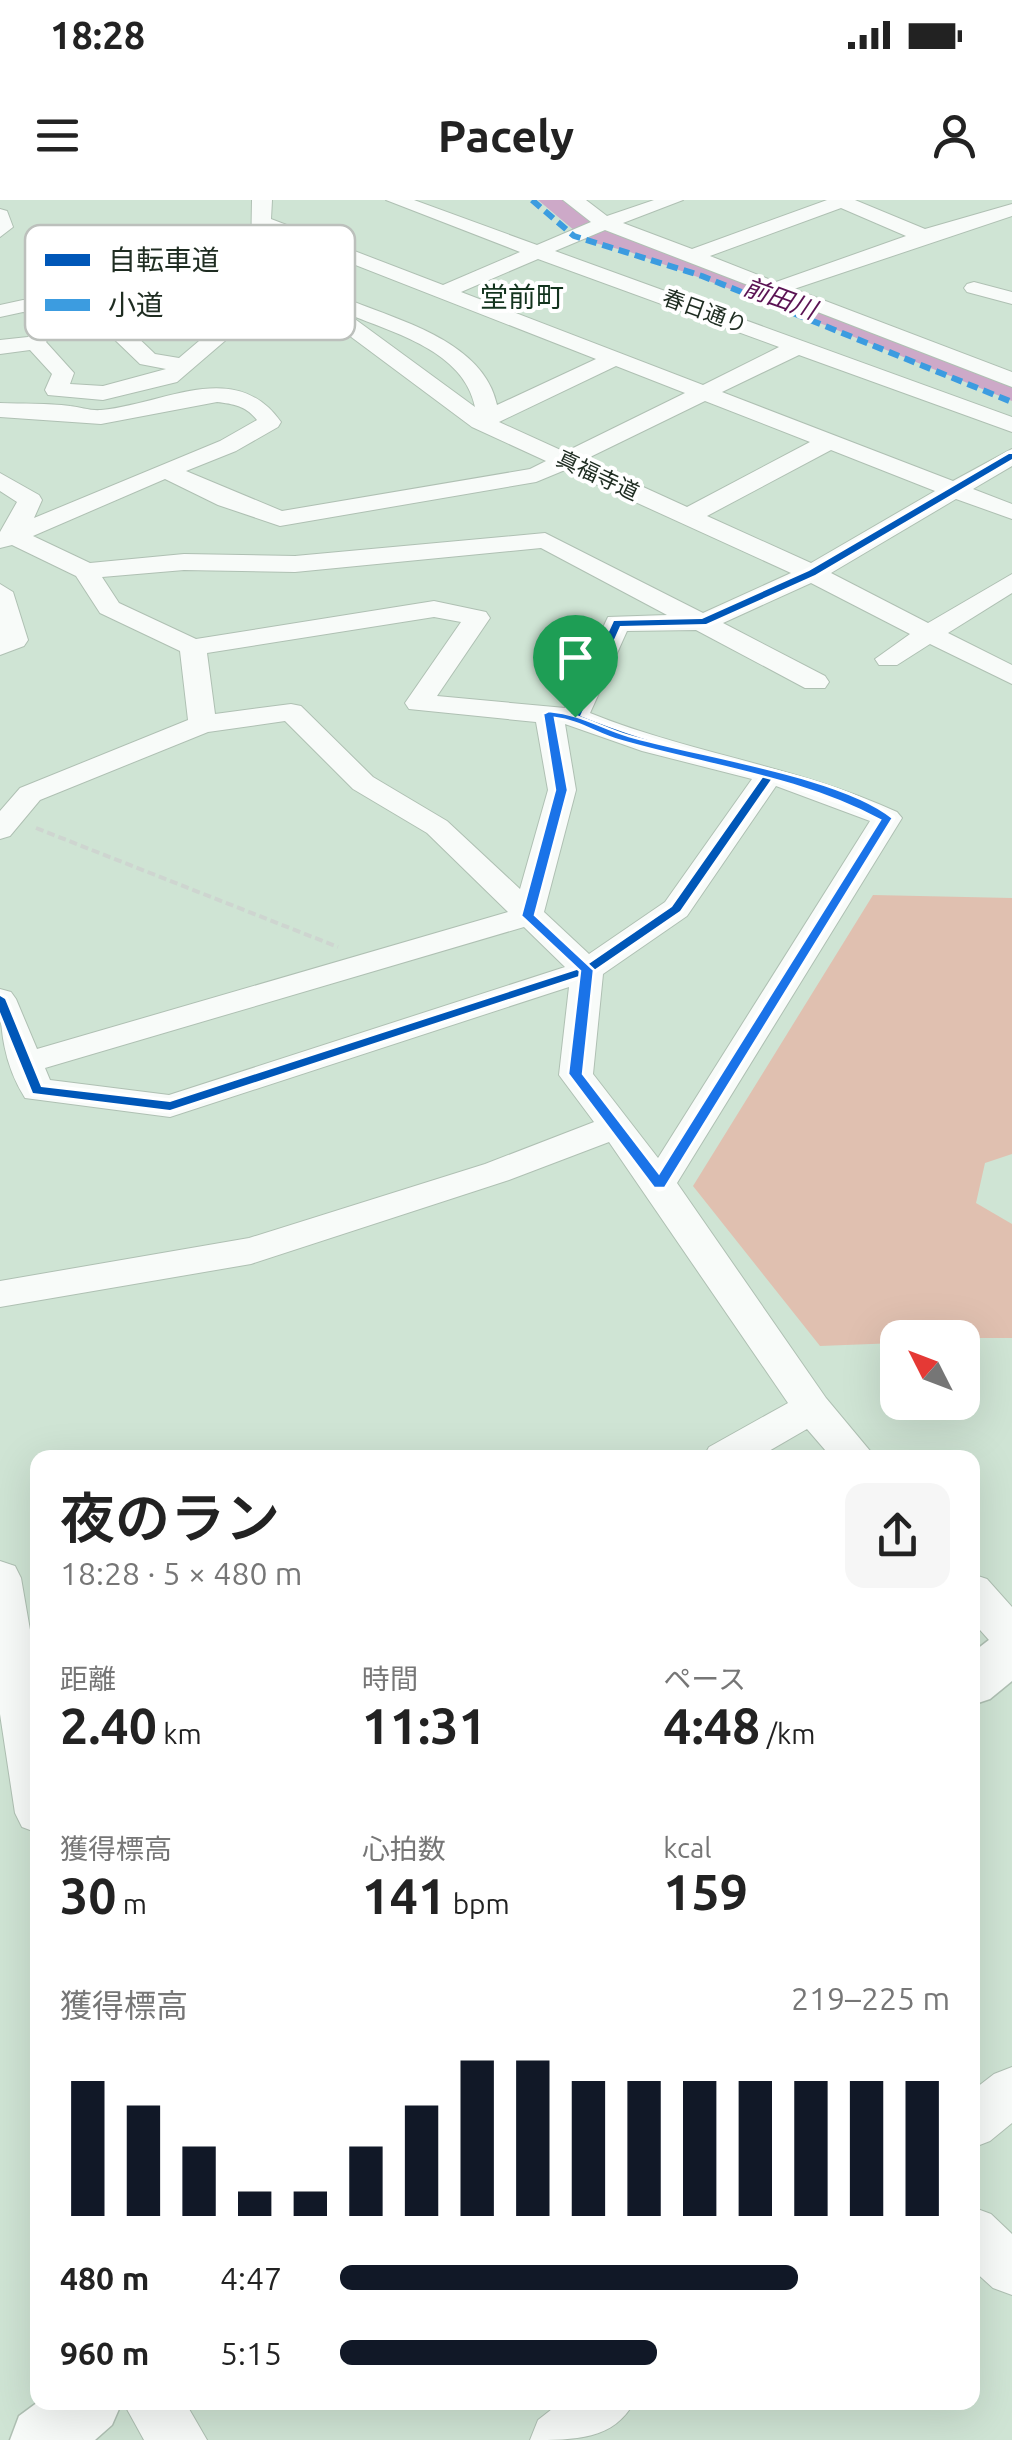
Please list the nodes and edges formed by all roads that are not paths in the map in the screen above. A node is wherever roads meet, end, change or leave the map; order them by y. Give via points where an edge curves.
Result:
1 (396, 200) edge
2 (573, 200) edge
3 (673, 200) edge
4 (841, 200) edge
5 (1012, 210) edge
6 (262, 211) edge
7 (0, 217) edge
8 (605, 222) junction
9 (292, 225) edge
10 (0, 231) edge
11 (924, 236) junction
12 (540, 251) junction
13 (355, 255) edge
14 (695, 255) junction
15 (392, 272) junction
16 (355, 287) edge
17 (780, 287) junction
18 (974, 288) dead end
19 (443, 292) junction
20 (1012, 298) edge
21 (25, 306) edge
22 (0, 311) edge
23 (355, 314) edge
24 (355, 326) edge
25 (37, 340) edge
26 (127, 340) edge
27 (213, 340) edge
28 (35, 343) junction
29 (800, 346) junction
30 (0, 347) edge
31 (616, 358) junction
32 (184, 365) junction
33 (1012, 380) edge
34 (709, 394) junction
35 (0, 410) edge
36 (484, 420) junction
37 (1012, 426) edge
38 (830, 441) junction
39 (1012, 456) edge
40 (569, 461) junction
41 (166, 470) junction
42 (0, 480) edge
43 (953, 490) junction
44 (1012, 512) edge
45 (688, 516) junction
46 (7, 539) edge
47 (86, 571) junction
48 (812, 573) junction
49 (1012, 582) edge
50 (0, 592) edge
51 (703, 622) junction
52 (930, 635) junction
53 (0, 647) edge
54 (192, 647) junction
55 (888, 659) dead end
56 (1012, 676) edge
57 (816, 682) dead end
58 (562, 716) junction
59 (202, 724) junction
60 (770, 774) junction
61 (4, 820) edge
62 (528, 916) junction
63 (587, 970) junction
64 (0, 999) edge
65 (25, 1063) junction
66 (614, 1127) junction
67 (659, 1184) junction
68 (0, 1294) edge
69 (812, 1408) junction
70 (737, 1450) edge
71 (849, 1450) edge
72 (0, 1578) edge
73 (980, 1599) edge
74 (1012, 1636) edge
75 (1012, 1650) edge
76 (980, 1676) edge
77 (27, 1786) edge
78 (1012, 2091) edge
79 (980, 2116) edge
80 (980, 2240) edge
81 (1012, 2269) edge
82 (79, 2410) edge
83 (156, 2410) edge
84 (597, 2410) edge
85 (43, 2440) edge
86 (180, 2440) edge
87 (558, 2440) edge

1 - 12 street, 春日通り
2 - 8 street
3 - 8 street
4 - 11 street
4 - 14 street
5 - 11 street
6 - 9 street
7 - 10 street
8 - 12 street
8 - 14 street
11 - 17 street
12 - 19 street
12 - 29 street, 春日通り
13 - 15 street
14 - 17 street
15 - 16 street
15 - 19 street
17 - 33 street
18 - 20 street
19 - 31 street
21 - 22 street
23 - 36 street via 440,345 482,387
24 - 36 street, 真福寺道
25 - 28 street
26 - 32 street via 145,357
27 - 32 street
28 - 30 street
28 - 32 street via 63,373 56,390 110,392 169,377
29 - 34 street
29 - 37 street, 春日通り
31 - 34 street
31 - 36 street
34 - 38 street
34 - 40 street
35 - 41 street via 100,417 208,396 253,404 268,416 270,422 228,446
36 - 40 street, 真福寺道
38 - 43 street
38 - 45 street
39 - 43 street
40 - 41 street via 536,476 280,519
40 - 45 street, 真福寺道
41 - 46 street
42 - 46 street via 30,500
43 - 44 street
43 - 48 street
45 - 48 street, 真福寺道
46 - 47 street
47 - 51 street via 184,562 294,564 545,540
47 - 54 street via 109,608
48 - 51 street
48 - 52 street, 真福寺道
49 - 52 street
50 - 53 street via 15,640
51 - 57 street
51 - 58 street via 617,623
52 - 55 street
52 - 56 street, 真福寺道
54 - 58 street via 434,609 477,618 419,702
54 - 59 street
58 - 60 street via 620,738
58 - 62 street via 562,790
59 - 61 street via 30,794
59 - 62 street via 291,712 364,782 437,827
60 - 63 street via 676,908
60 - 67 street via 843,795 887,818
62 - 63 street
62 - 65 street
63 - 65 street via 170,1106 36,1090
63 - 66 street via 576,1074
64 - 65 street
66 - 67 street
66 - 68 street via 252,1251
67 - 69 street
69 - 70 street
69 - 71 street
72 - 77 street
73 - 74 street
75 - 76 main road
78 - 79 street
80 - 81 street
82 - 85 main road
83 - 86 street
84 - 87 street

